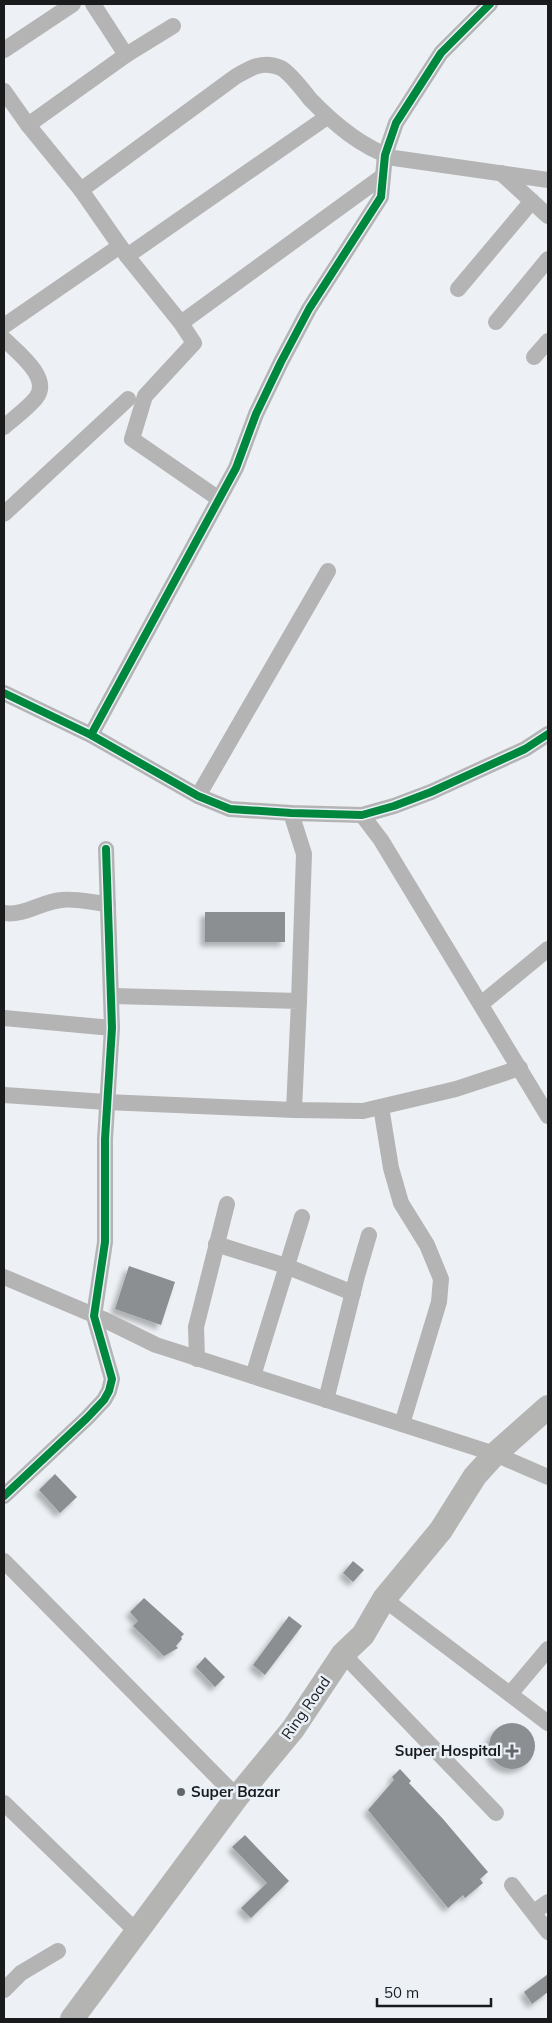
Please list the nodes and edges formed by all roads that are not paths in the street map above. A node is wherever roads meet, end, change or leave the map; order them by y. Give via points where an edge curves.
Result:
1 (72, 4) edge
2 (93, 4) edge
3 (490, 4) edge
4 (173, 26) dead end
5 (4, 50) edge
6 (126, 56) junction
7 (4, 91) edge
8 (327, 116) junction
9 (28, 125) junction
10 (385, 155) junction
11 (501, 173) junction
12 (383, 176) junction
13 (547, 176) edge
14 (81, 190) junction
15 (532, 201) junction
16 (548, 216) edge
17 (123, 251) junction
18 (548, 259) edge
19 (458, 289) dead end
20 (496, 322) dead end
21 (181, 323) junction
22 (4, 326) edge
23 (4, 339) edge
24 (548, 341) edge
25 (534, 357) dead end
26 (128, 399) dead end
27 (4, 427) edge
28 (219, 500) junction
29 (4, 514) edge
30 (328, 570) dead end
31 (4, 693) edge
32 (548, 734) edge
33 (91, 735) junction
34 (198, 796) junction
35 (291, 813) junction
36 (362, 815) junction
37 (106, 849) dead end
38 (108, 904) junction
39 (4, 913) edge
40 (548, 950) edge
41 (112, 996) junction
42 (299, 1001) junction
43 (481, 1004) junction
44 (4, 1018) edge
45 (112, 1028) junction
46 (520, 1068) junction
47 (4, 1095) edge
48 (106, 1102) junction
49 (381, 1107) junction
50 (294, 1110) junction
51 (548, 1116) edge
52 (227, 1204) dead end
53 (302, 1217) dead end
54 (369, 1235) dead end
55 (216, 1244) junction
56 (286, 1266) junction
57 (4, 1277) edge
58 (353, 1293) junction
59 (94, 1316) junction
60 (197, 1359) junction
61 (254, 1376) junction
62 (326, 1400) junction
63 (548, 1406) edge
64 (402, 1424) junction
65 (495, 1454) junction
66 (548, 1476) edge
67 (4, 1496) edge
68 (4, 1561) edge
69 (384, 1599) junction
70 (548, 1649) edge
71 (343, 1654) junction
72 (510, 1694) junction
73 (548, 1723) edge
74 (237, 1797) junction
75 (496, 1813) dead end
76 (7, 1814) edge
77 (512, 1885) dead end
78 (548, 1902) edge
79 (534, 1912) junction
80 (136, 1931) junction
81 (548, 1932) edge
82 (58, 1951) dead end
83 (4, 1990) edge
84 (72, 2019) edge

1 - 5 street
2 - 6 street
3 - 10 street via 441,53 396,123
4 - 6 street
6 - 9 street
7 - 9 street
8 - 10 street via 370,149
8 - 14 street via 283,69 266,64 253,66
8 - 17 street
9 - 14 street
10 - 11 street
10 - 12 street
11 - 13 street
11 - 15 street
12 - 21 street
12 - 28 street via 381,197 310,309 281,362
14 - 17 street
15 - 16 street
15 - 19 street
17 - 21 street
17 - 22 street
18 - 20 street
21 - 28 street via 194,342 145,396 132,439
23 - 27 street via 40,378 41,389 36,398
24 - 25 street
26 - 29 street
28 - 33 street
30 - 34 street
31 - 33 street
32 - 36 street via 525,749 432,792
33 - 34 street
34 - 35 street via 230,809
35 - 36 street
35 - 42 street via 304,854
36 - 43 street via 386,848
37 - 38 street
38 - 39 street via 63,900 25,911
38 - 41 street
40 - 43 street
41 - 42 street
41 - 45 street
42 - 50 street
43 - 46 street
44 - 45 street
45 - 48 street
46 - 49 street via 456,1089
46 - 51 street
47 - 48 street
48 - 50 street
48 - 59 street via 104,1242
49 - 50 street
49 - 64 street via 391,1168 401,1203 427,1245 441,1279 439,1302
52 - 55 street
53 - 56 street
54 - 58 street
55 - 56 street
55 - 60 street via 196,1327
56 - 58 street
56 - 61 street
57 - 59 street
58 - 62 street
59 - 60 street via 156,1345
59 - 67 street via 112,1379 109,1391 87,1418
60 - 61 street
61 - 62 street
62 - 64 street
63 - 65 main road, Ring Road
64 - 65 street
65 - 66 street
65 - 69 main road, Ring Road via 475,1476 441,1530
68 - 74 street
69 - 71 main road, Ring Road via 363,1635
69 - 72 street
70 - 72 street
71 - 74 main road, Ring Road via 293,1729
71 - 75 street
72 - 73 street
74 - 80 main road, Ring Road
76 - 80 street
77 - 79 street
78 - 79 street
79 - 81 street
80 - 84 main road, Ring Road
82 - 83 street via 21,1973

